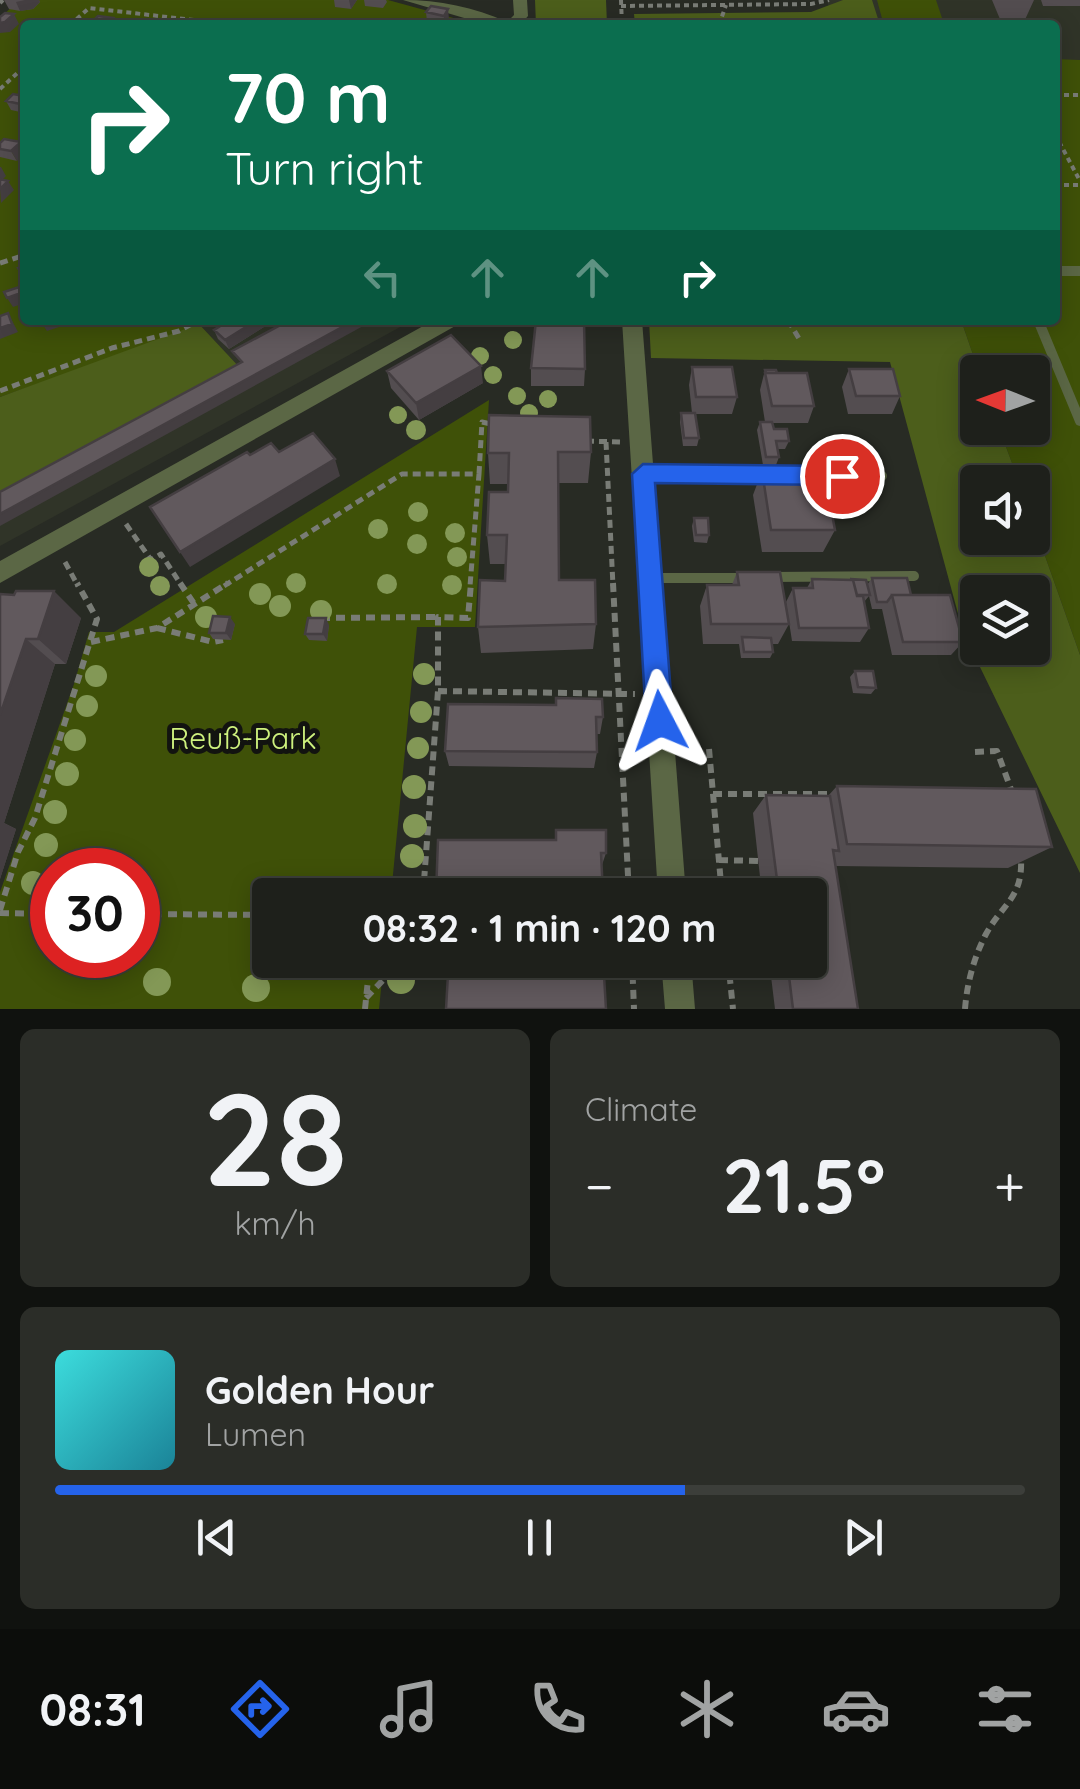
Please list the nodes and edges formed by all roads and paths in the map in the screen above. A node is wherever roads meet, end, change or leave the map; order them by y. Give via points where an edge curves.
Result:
1 (410, 0) edge
2 (829, 0) edge
3 (621, 3) edge
4 (726, 5) junction
5 (76, 20) edge
6 (194, 20) edge
7 (483, 20) edge
8 (721, 20) edge
9 (20, 71) edge
10 (0, 89) edge
11 (1060, 144) edge
12 (1080, 183) edge
13 (188, 325) edge
14 (441, 325) edge
15 (632, 325) edge
16 (791, 325) edge
17 (1040, 325) edge
18 (801, 342) dead end
19 (0, 391) edge
20 (1080, 421) edge
21 (499, 425) edge
22 (584, 441) edge
23 (606, 442) junction
24 (640, 442) junction
25 (478, 474) junction
26 (643, 474) junction
27 (782, 475) edge
28 (802, 475) edge
29 (882, 476) dead end
30 (115, 508) junction
31 (54, 542) junction
32 (176, 546) edge
33 (161, 554) junction
34 (0, 573) edge
35 (914, 576) dead end
36 (650, 578) junction
37 (195, 605) junction
38 (438, 617) junction
39 (319, 625) edge
40 (158, 628) junction
41 (222, 640) edge
42 (91, 642) junction
43 (438, 691) junction
44 (621, 694) junction
45 (658, 694) junction
46 (708, 749) dead end
47 (975, 752) dead end
48 (714, 794) junction
49 (854, 794) edge
50 (993, 794) edge
51 (1012, 794) junction
52 (1015, 810) edge
53 (1019, 842) edge
54 (718, 860) junction
55 (758, 861) dead end
56 (425, 878) edge
57 (628, 878) edge
58 (671, 878) edge
59 (720, 878) edge
60 (0, 912) edge
61 (30, 913) edge
62 (160, 914) edge
63 (252, 914) edge
64 (368, 978) edge
65 (385, 978) edge
66 (633, 978) edge
67 (677, 978) edge
68 (730, 978) edge
69 (366, 998) junction
70 (365, 1009) edge
71 (634, 1009) edge
72 (680, 1009) edge
73 (733, 1009) edge
74 (964, 1009) edge

1 - 7 street
2 - 4 path
3 - 4 path
4 - 8 path
5 - 6 path via 89,8
9 - 10 path
11 - 12 path
13 - 19 path
14 - 30 street
15 - 24 street
16 - 18 path
17 - 20 lane
21 - 25 path via 482,422
22 - 23 path
23 - 24 path
23 - 44 path
24 - 26 street
25 - 37 path via 402,474
25 - 38 path via 468,618
26 - 27 lane
26 - 36 street
28 - 29 lane
30 - 31 street
30 - 33 path via 151,560
31 - 34 street
31 - 42 path via 96,620
32 - 33 path
33 - 37 path
35 - 36 lane
36 - 45 street
37 - 40 path
38 - 39 path via 320,618
38 - 43 path
40 - 41 path
40 - 42 path
42 - 60 path
43 - 44 path
43 - 56 path
44 - 45 path
44 - 57 path
45 - 58 street
46 - 48 path
47 - 51 path via 997,751
48 - 49 path
48 - 54 path
50 - 51 path
51 - 52 path
53 - 74 path via 1022,874 1015,902 992,923
54 - 55 path
54 - 59 path
60 - 61 path
62 - 63 path
64 - 69 path
65 - 69 path
66 - 71 path
67 - 72 street
68 - 73 path
69 - 70 path

